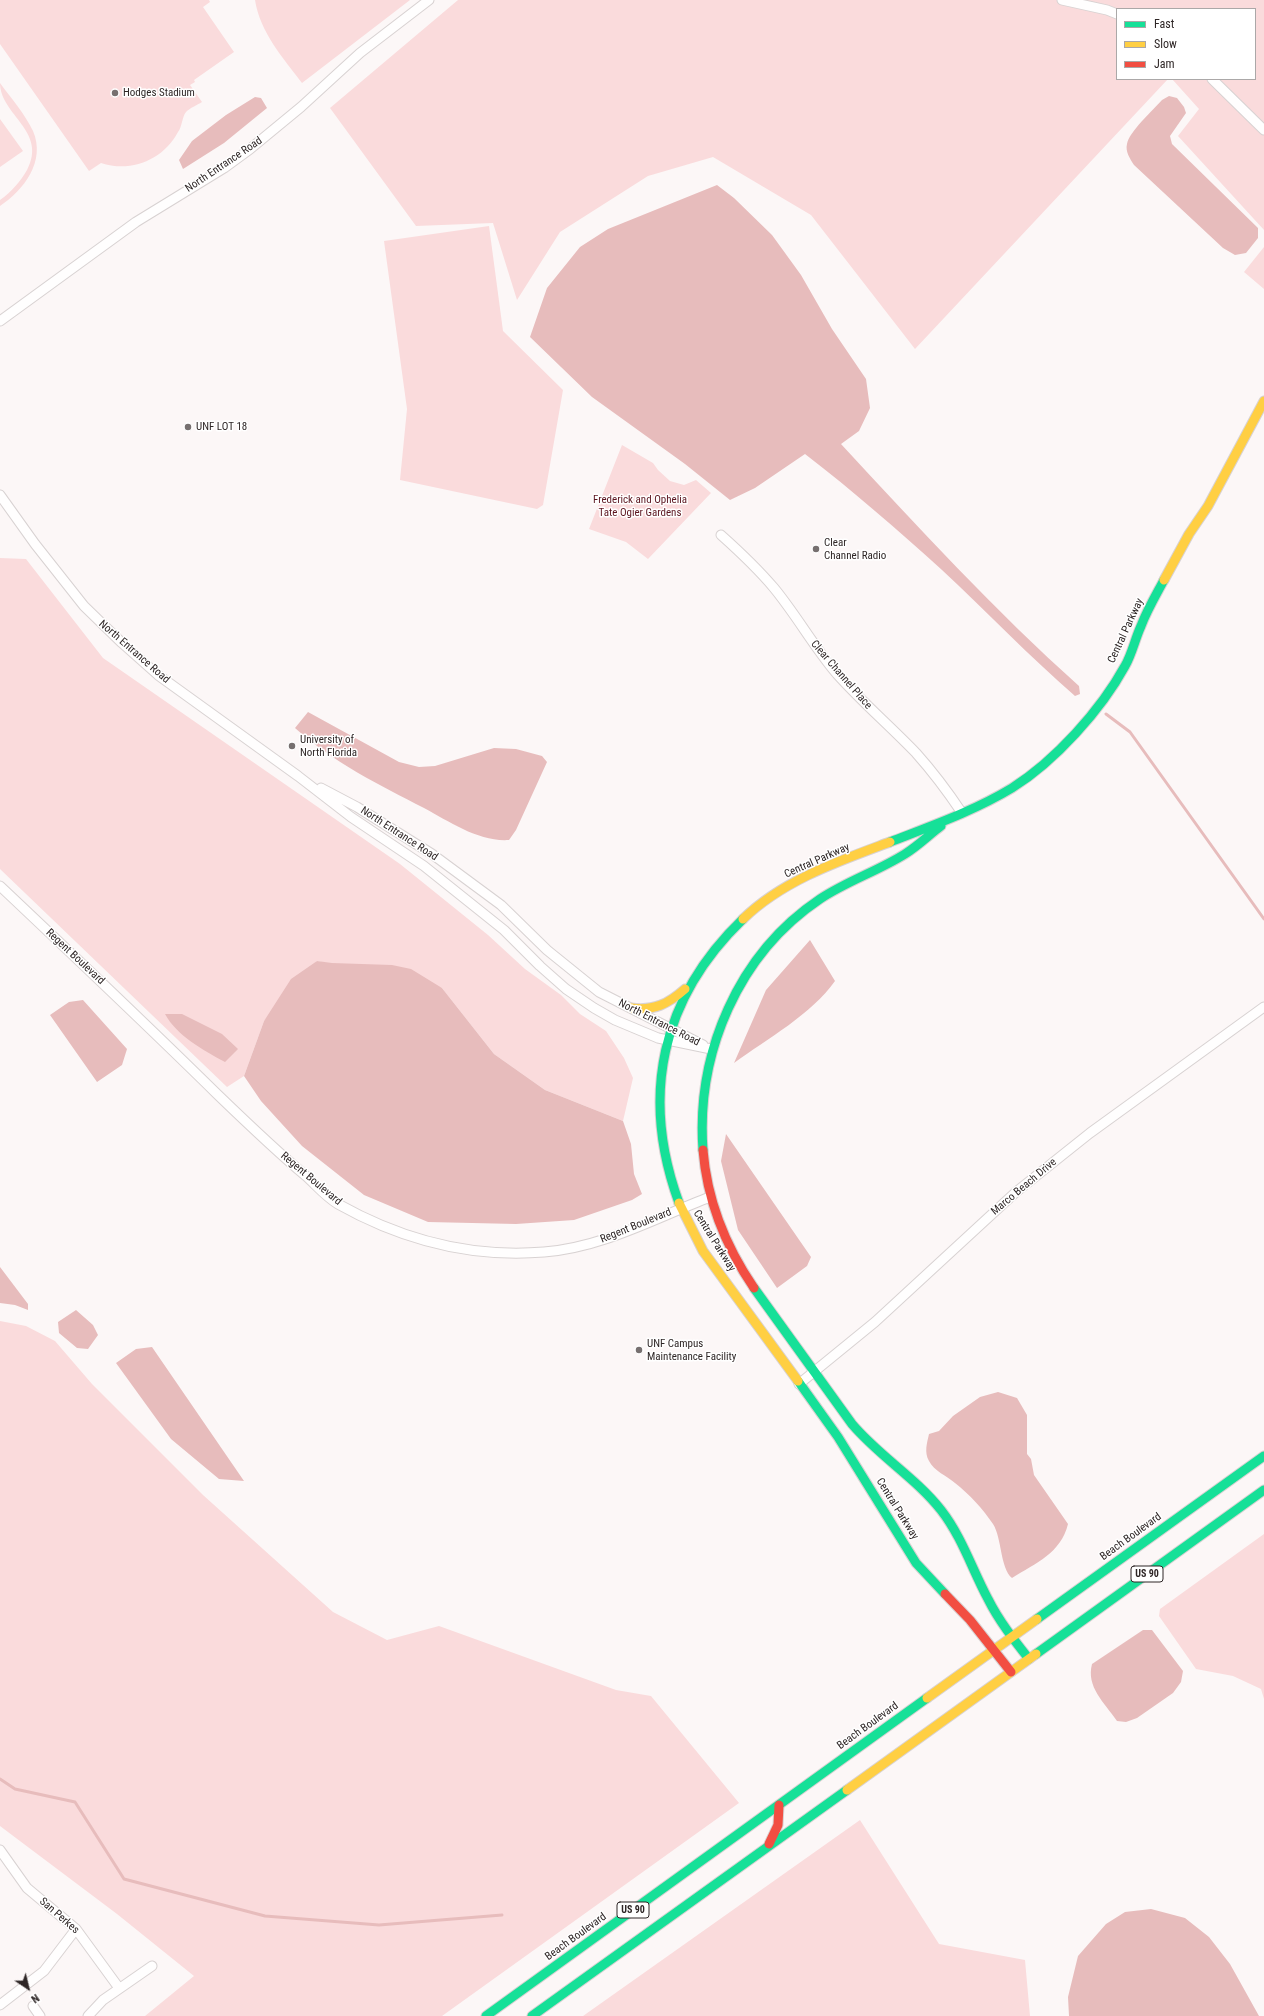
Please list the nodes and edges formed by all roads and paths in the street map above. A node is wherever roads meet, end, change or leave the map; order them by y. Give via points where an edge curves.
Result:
1 (429, 0) edge
2 (1062, 0) edge
3 (1116, 14) edge
4 (1213, 80) edge
5 (1264, 130) edge
6 (3, 320) edge
7 (1264, 401) edge
8 (0, 495) edge
9 (721, 535) dead end
10 (298, 776) junction
11 (962, 813) junction
12 (952, 817) junction
13 (464, 878) junction
14 (0, 886) edge
15 (469, 901) junction
16 (690, 984) junction
17 (1264, 1007) edge
18 (631, 1008) junction
19 (672, 1028) junction
20 (667, 1041) junction
21 (711, 1049) junction
22 (710, 1197) junction
23 (680, 1208) junction
24 (814, 1372) junction
25 (799, 1384) junction
26 (1264, 1456) edge
27 (1264, 1490) edge
28 (1013, 1637) junction
29 (994, 1650) junction
30 (1029, 1659) junction
31 (1011, 1672) junction
32 (779, 1804) junction
33 (809, 1818) junction
34 (767, 1848) junction
35 (0, 1850) edge
36 (76, 1929) junction
37 (152, 1966) dead end
38 (119, 1988) junction
39 (0, 2005) edge
40 (33, 2006) dead end
41 (40, 2016) edge
42 (88, 2016) edge
43 (486, 2016) edge
44 (532, 2016) edge

1 - 6 street, North Entrance Road via 360,53 250,149 136,222
2 - 3 street
4 - 5 street
7 - 11 main road, Central Parkway via 1145,616 1126,666 1084,724 1024,781 992,800
8 - 10 street, North Entrance Road via 84,606 122,643 158,675
9 - 11 street, Clear Channel Place via 775,589 811,642 878,717 916,752 940,780
10 - 13 street, North Entrance Road via 357,807 432,854
10 - 15 street, North Entrance Road
11 - 12 main road, Central Parkway
12 - 16 main road, Central Parkway via 792,884 754,909 727,934 706,959
12 - 21 main road, Central Parkway via 912,849 828,893 785,926 753,964 736,990
13 - 15 street via 464,890
13 - 18 street, North Entrance Road via 501,905 579,978 599,992
14 - 23 street, Regent Boulevard via 267,1142 336,1202 384,1227 431,1244 473,1252 546,1252 603,1241
15 - 20 street, North Entrance Road via 504,930 566,989 615,1020
16 - 18 main road via 662,1007 648,1010
16 - 19 main road, Central Parkway
17 - 24 street, Marco Beach Drive via 1090,1132 1016,1192 875,1322
18 - 19 street, North Entrance Road
19 - 20 main road, Central Parkway
19 - 21 street, North Entrance Road
20 - 21 street, North Entrance Road
20 - 23 main road, Central Parkway via 662,1066 658,1117 662,1150
21 - 22 main road, Central Parkway via 702,1096 701,1131 703,1163
22 - 23 street, Regent Boulevard
22 - 24 main road, Central Parkway via 718,1223 740,1268
23 - 25 main road, Central Parkway via 703,1251
24 - 25 street, Marco Beach Drive
24 - 28 main road, Central Parkway via 860,1434 941,1510 958,1535 989,1602
25 - 29 main road, Central Parkway via 838,1437 916,1563 970,1620
26 - 28 main road, Beach Boulevard / US 90
27 - 30 main road, US 90
28 - 29 main road, Beach Boulevard / US 90
28 - 30 main road, Central Parkway
29 - 31 main road, Central Parkway
29 - 32 main road, Beach Boulevard / US 90
30 - 31 main road, US 90
31 - 33 main road, US 90
32 - 33 main road via 793,1814
32 - 34 main road via 780,1826
32 - 43 main road, Beach Boulevard / US 90
33 - 34 main road, US 90
34 - 44 main road, US 90
35 - 36 street, San Perkes via 26,1888
36 - 38 street, San Perkes
36 - 39 street via 44,1971
37 - 38 street
38 - 42 street
40 - 41 street

